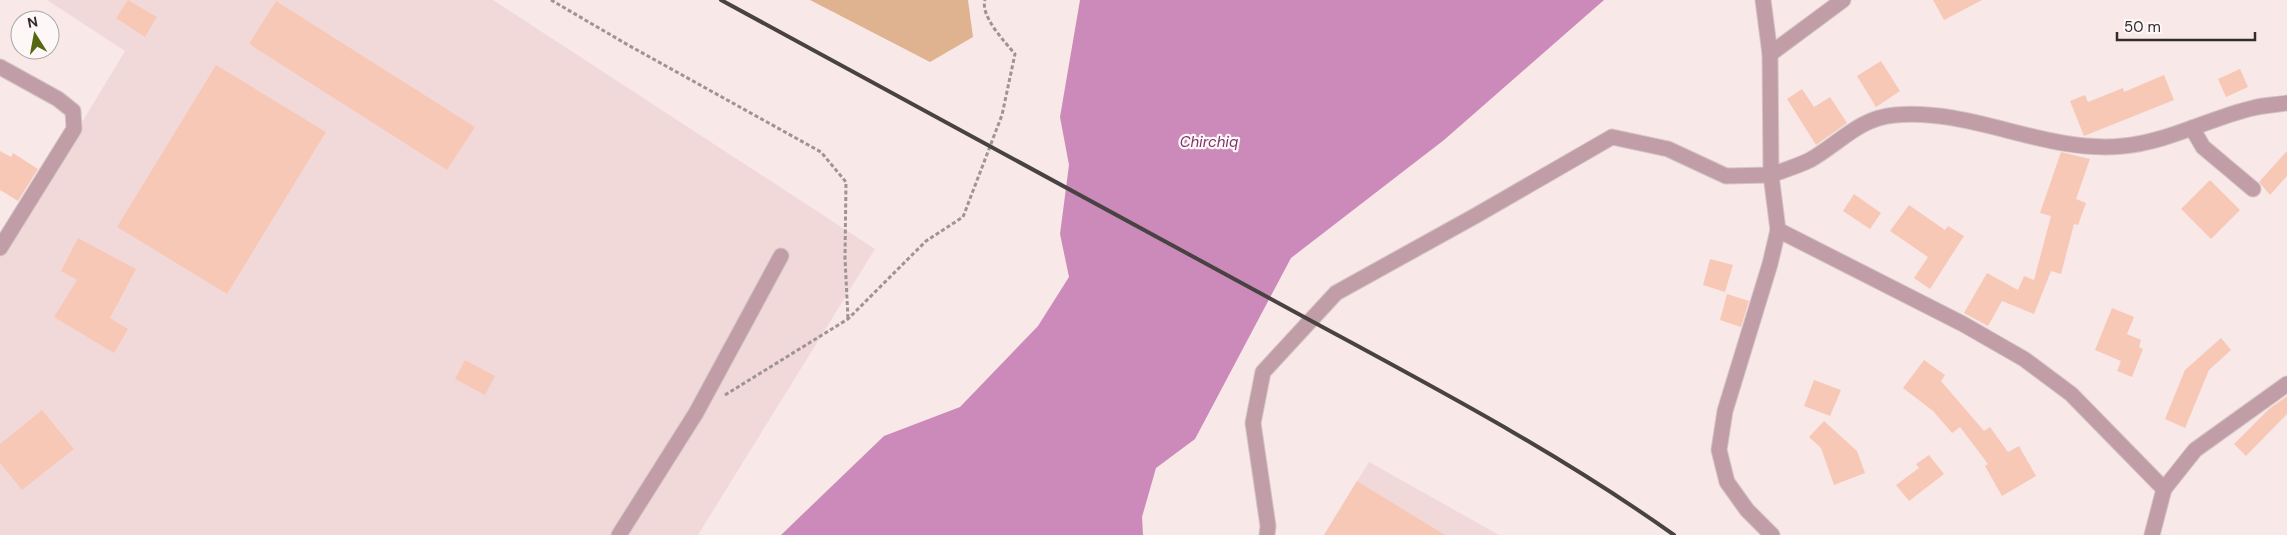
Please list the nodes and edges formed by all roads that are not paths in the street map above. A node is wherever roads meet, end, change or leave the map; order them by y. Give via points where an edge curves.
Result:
1 (1763, 0) edge
2 (1843, 0) edge
3 (1770, 54) junction
4 (0, 67) edge
5 (2287, 103) edge
6 (2192, 128) junction
7 (1771, 175) junction
8 (2253, 189) dead end
9 (1778, 230) junction
10 (0, 248) edge
11 (781, 256) dead end
12 (2287, 384) edge
13 (2164, 488) junction
14 (619, 535) edge
15 (1267, 535) edge
16 (1772, 535) edge
17 (2152, 535) edge

1 - 3 street
2 - 3 street
3 - 7 street
4 - 10 street via 58,99 73,111 74,129
5 - 6 street via 2254,107
6 - 7 street via 2123,146 2077,146 1968,120 1932,115 1894,115 1863,123 1810,160
6 - 8 street via 2203,147
7 - 9 street
7 - 15 street via 1726,176 1668,149 1612,137 1336,293 1262,372 1253,423
9 - 13 street via 1963,324 2024,359 2071,394
9 - 16 street via 1725,411 1719,450 1727,482 1746,510
11 - 14 street via 696,413
12 - 13 street via 2195,450
13 - 17 street

